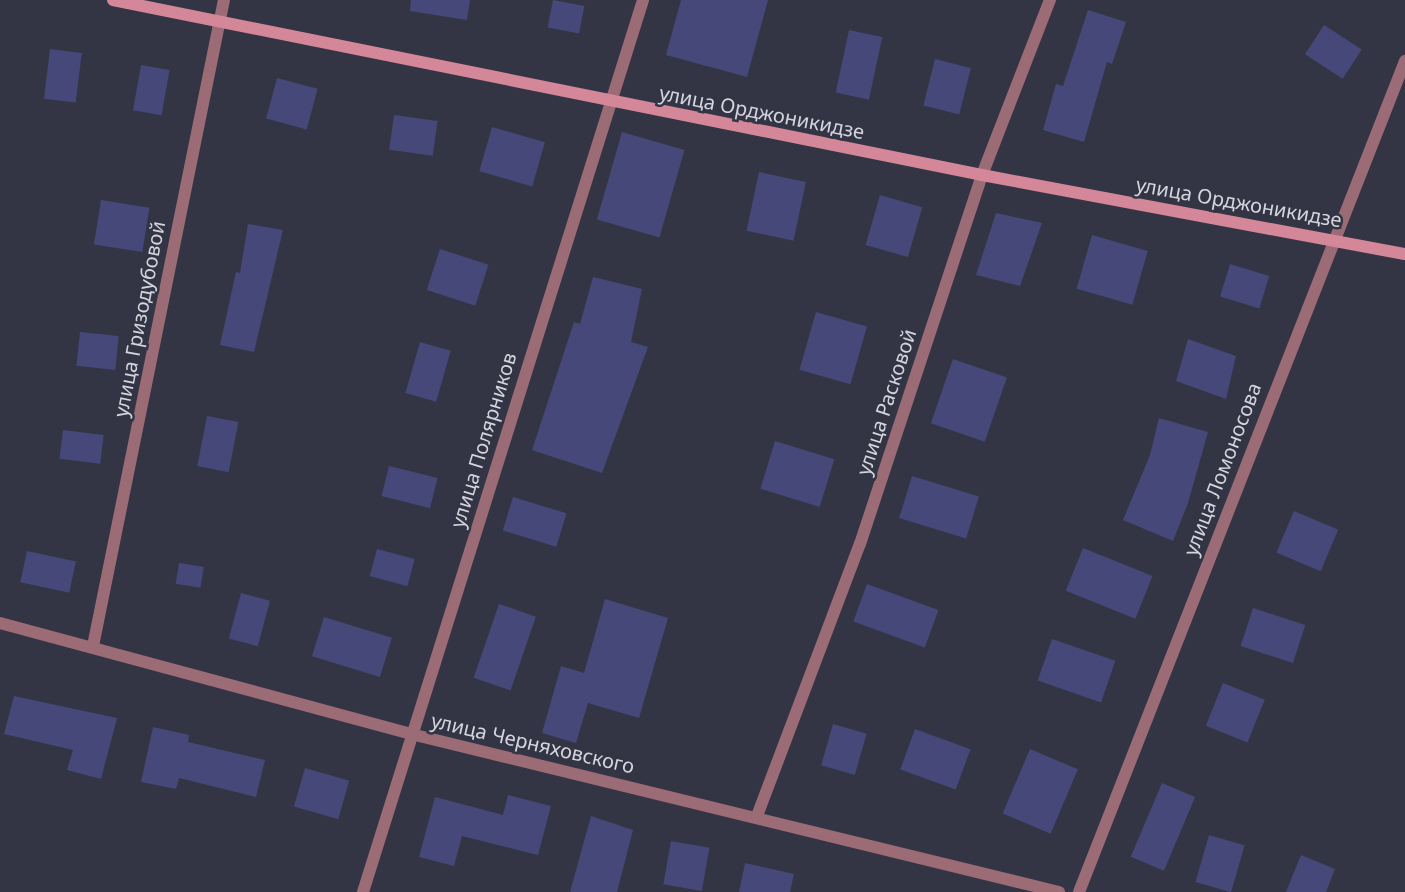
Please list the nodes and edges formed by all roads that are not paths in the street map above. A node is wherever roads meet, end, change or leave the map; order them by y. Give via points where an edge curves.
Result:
1 (113, 0) edge
2 (224, 0) edge
3 (643, 0) edge
4 (1050, 0) edge
5 (219, 21) junction
6 (1405, 61) edge
7 (608, 101) junction
8 (982, 175) junction
9 (1332, 239) junction
10 (1405, 254) edge
11 (0, 623) edge
12 (93, 646) junction
13 (411, 734) junction
14 (758, 816) junction
15 (363, 892) edge
16 (1059, 892) edge
17 (1079, 892) edge

1 - 5 main road, улица Орджоникидзе
2 - 5 street, улица Гризодубовой
3 - 7 street, улица Полярников
4 - 8 street, улица Расковой
5 - 7 main road, улица Орджоникидзе
5 - 12 street, улица Гризодубовой
6 - 9 street, улица Ломоносова
7 - 8 main road, улица Орджоникидзе
7 - 13 street, улица Полярников
8 - 9 main road, улица Орджоникидзе
8 - 14 street, улица Расковой via 860,544
9 - 10 main road, улица Орджоникидзе
9 - 17 street, улица Ломоносова
11 - 12 street, улица Черняховского
12 - 13 street, улица Черняховского
13 - 14 street, улица Черняховского
13 - 15 street, улица Полярников
14 - 16 street, улица Черняховского

